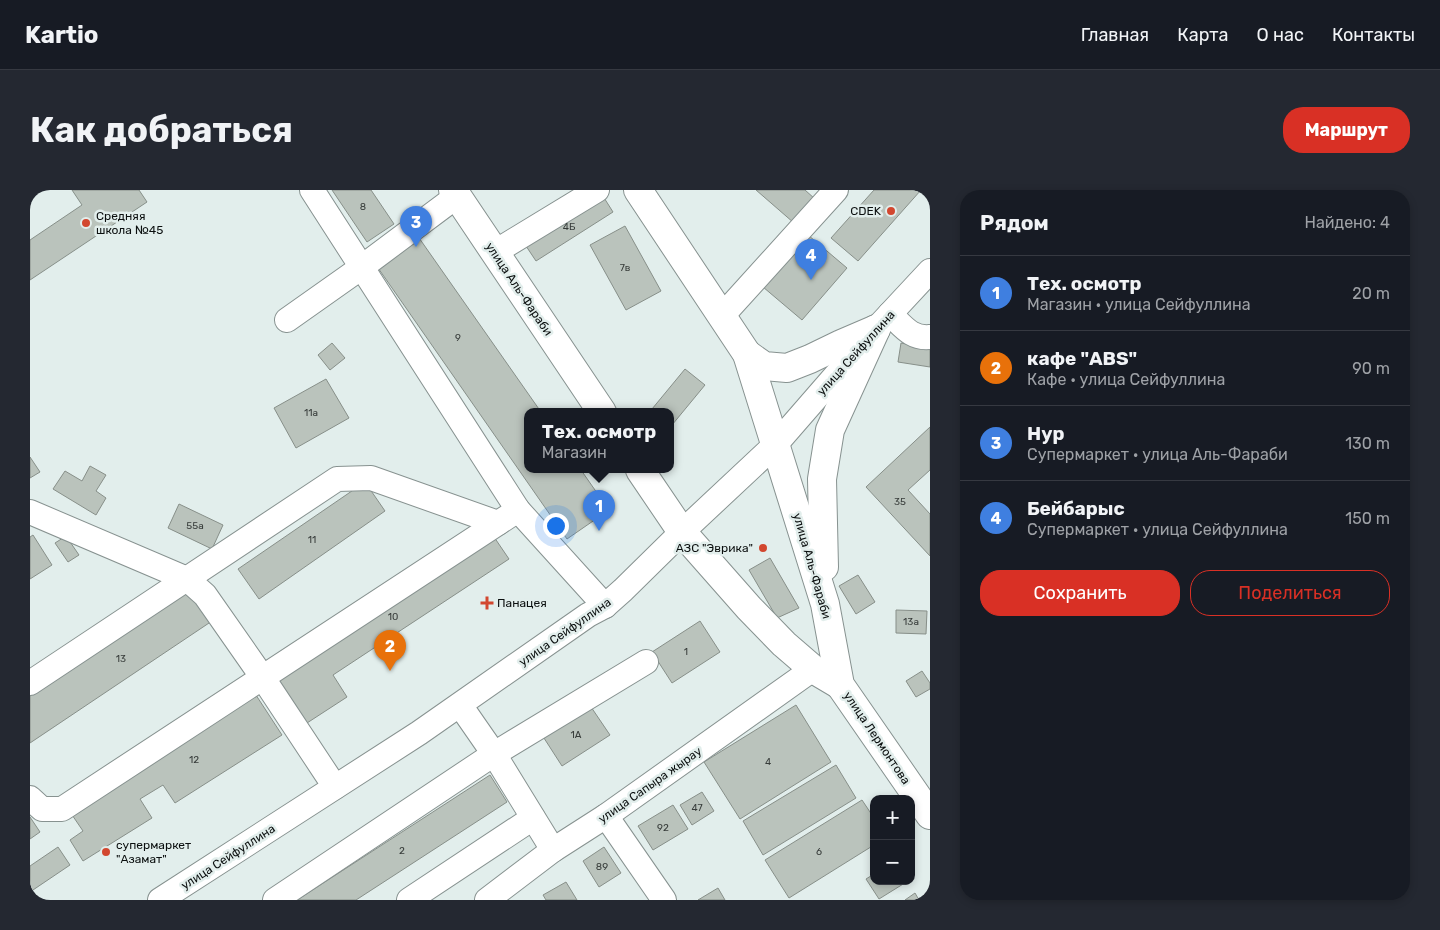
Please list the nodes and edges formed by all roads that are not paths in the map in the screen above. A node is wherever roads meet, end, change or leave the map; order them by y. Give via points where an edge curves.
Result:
1 (312, 190) edge
2 (597, 190) edge
3 (638, 190) edge
4 (836, 190) edge
5 (455, 193) edge
6 (495, 252) junction
7 (362, 267) junction
8 (930, 270) edge
9 (722, 316) junction
10 (287, 320) dead end
11 (883, 322) junction
12 (930, 337) edge
13 (748, 354) junction
14 (599, 408) edge
15 (776, 444) junction
16 (642, 473) edge
17 (518, 510) junction
18 (30, 512) edge
19 (498, 523) junction
20 (682, 532) junction
21 (187, 579) junction
22 (825, 604) junction
23 (605, 606) junction
24 (646, 662) dead end
25 (813, 669) junction
26 (263, 678) junction
27 (30, 683) edge
28 (840, 685) junction
29 (460, 705) junction
30 (494, 754) junction
31 (335, 787) junction
32 (30, 798) edge
33 (930, 815) edge
34 (606, 816) junction
35 (533, 818) junction
36 (553, 850) junction
37 (160, 900) edge
38 (275, 900) edge
39 (409, 900) edge
40 (487, 900) edge
41 (664, 900) edge

1 - 7 street
2 - 6 street
3 - 9 main road, улица Аль-Фараби
4 - 9 street
5 - 6 main road, улица Аль-Фараби
5 - 7 street
6 - 14 main road, улица Аль-Фараби
7 - 10 street
7 - 17 street
8 - 11 street, улица Сейфуллина
9 - 13 main road, улица Аль-Фараби
11 - 12 street via 922,338
11 - 13 main road via 788,368 764,366
11 - 15 street, улица Сейфуллина
11 - 22 main road via 830,430 822,479
13 - 15 main road, улица Аль-Фараби
15 - 20 street, улица Сейфуллина
15 - 22 main road, улица Аль-Фараби
16 - 20 main road
17 - 19 street
17 - 23 street
18 - 21 street
19 - 21 street via 371,478 337,479
19 - 26 street
20 - 23 street, улица Сейфуллина
20 - 25 main road via 749,608
21 - 26 street via 205,594
21 - 27 street
22 - 28 main road, улица Аль-Фараби
23 - 29 street, улица Сейфуллина
24 - 30 street
25 - 28 main road
25 - 34 street, улица Сапыра жырау
26 - 31 street
26 - 32 street via 62,809 42,809
28 - 33 main road, улица Лермонтова
29 - 30 street
29 - 31 street, улица Сейфуллина
30 - 35 street
30 - 38 street
31 - 37 street, улица Сейфуллина
34 - 36 street, улица Сапыра жырау
34 - 41 street
35 - 36 street
35 - 39 street
36 - 40 street, улица Сапыра жырау

